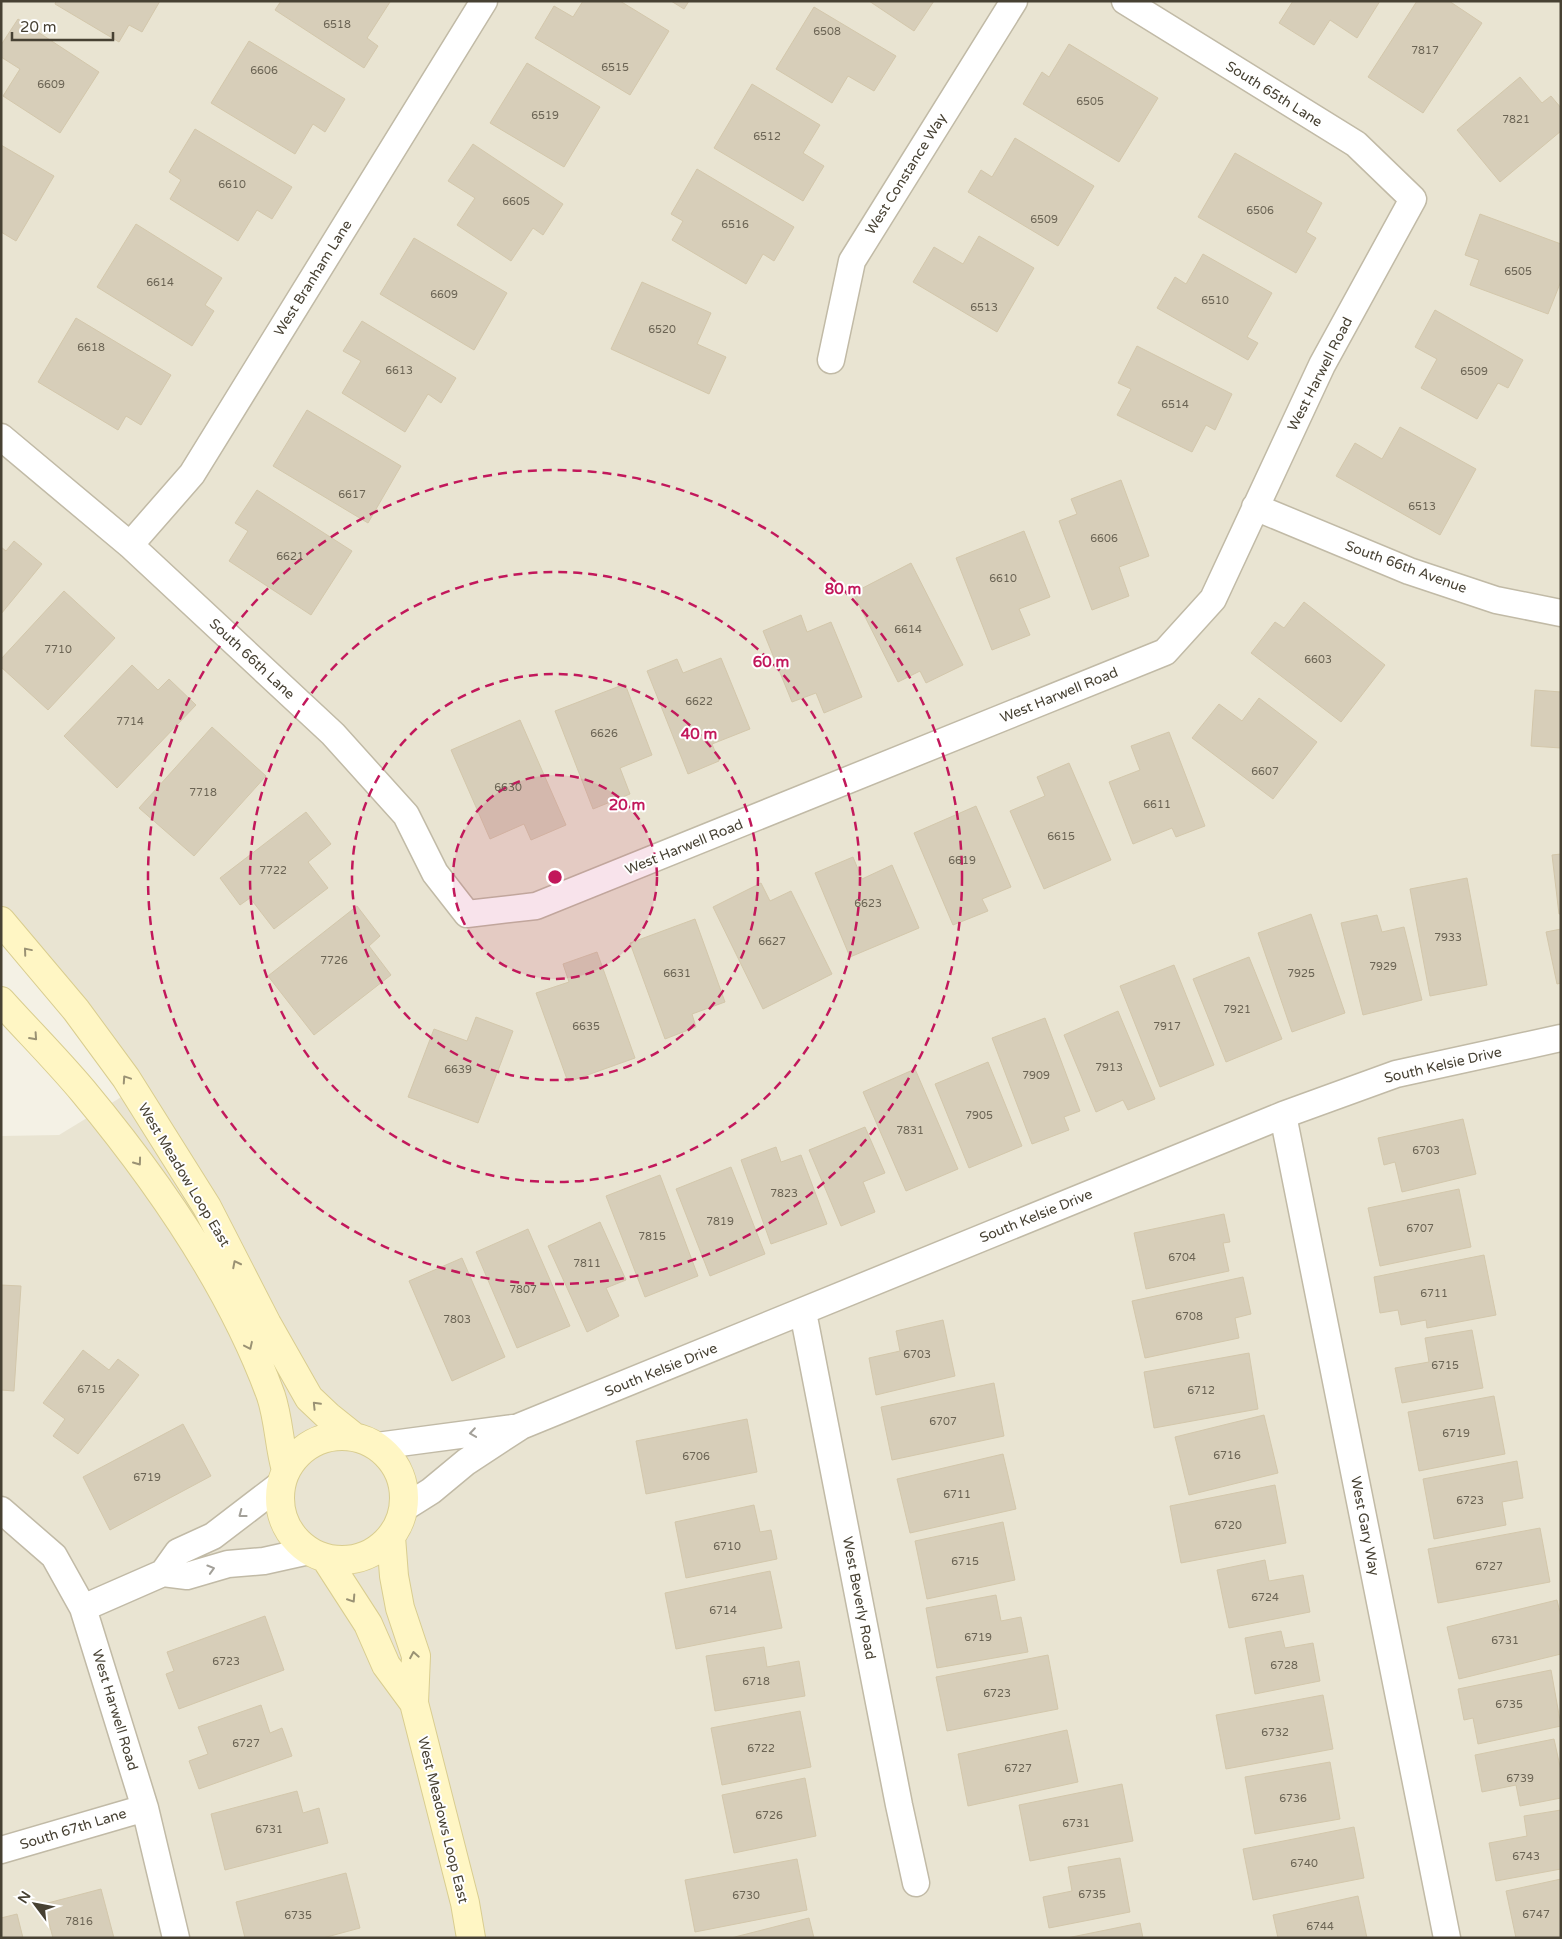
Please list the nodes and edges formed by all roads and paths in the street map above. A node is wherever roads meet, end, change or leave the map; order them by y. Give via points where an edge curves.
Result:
1 (484, 1) edge
2 (1014, 1) edge
3 (1125, 1) edge
4 (1413, 199) joint
5 (831, 360) dead end
6 (1, 437) edge
7 (1255, 507) junction
8 (130, 545) junction
9 (1561, 613) edge
10 (467, 914) joint
11 (1, 922) edge
12 (1, 1001) edge
13 (1561, 1038) edge
14 (1283, 1115) junction
15 (803, 1312) junction
16 (521, 1426) junction
17 (365, 1441) junction
18 (284, 1477) junction
19 (404, 1508) junction
20 (1, 1510) edge
21 (391, 1537) junction
22 (317, 1555) junction
23 (163, 1573) junction
24 (83, 1608) junction
25 (414, 1703) junction
26 (145, 1808) junction
27 (1, 1850) edge
28 (916, 1884) dead end
29 (176, 1938) edge
30 (471, 1938) edge
31 (1447, 1938) edge

1 - 8 street, West Branham Lane via 192,474
2 - 5 street, West Constance Way via 852,261
3 - 4 street, South 65th Lane via 1356,144
4 - 7 street, West Harwell Road via 1322,366
6 - 8 street, South 66th Lane
7 - 9 street, South 66th Avenue via 1409,571 1496,600
7 - 10 street, West Harwell Road via 1213,599 1164,652 536,906
8 - 10 street, South 66th Lane via 333,734 406,815 435,873
17 -> 11 street, West Meadow Loop East via 328,1416 309,1398 207,1207 126,1078 76,1010
12 -> 18 street, West Meadow Loop East via 82,1090 170,1205 229,1302 271,1398
13 - 14 street, South Kelsie Drive via 1396,1074
14 - 15 street, South Kelsie Drive
14 - 31 street, West Gary Way
15 - 16 street, South Kelsie Drive
15 - 28 street, West Beverly Road
16 -> 17 street, South Kelsie Drive
16 - 19 street, South Kelsie Drive
17 - 18 street via 333,1436 314,1442 298,1454
17 - 19 street via 390,1458 400,1474
18 - 22 street via 280,1504 284,1522 294,1539
18 -> 23 street via 212,1536 178,1552
19 - 21 street
20 - 24 street, West Harwell Road via 54,1556
21 - 22 street via 362,1558 344,1561
25 -> 21 street, West Meadows Loop East via 416,1656 400,1608
23 -> 22 street via 188,1576 228,1564
22 -> 25 street, West Meadows Loop East via 368,1624 386,1665
23 - 24 street
24 - 26 street, West Harwell Road
25 - 30 street, West Meadows Loop East
26 - 27 street, South 67th Lane
26 - 29 street, West Harwell Road

